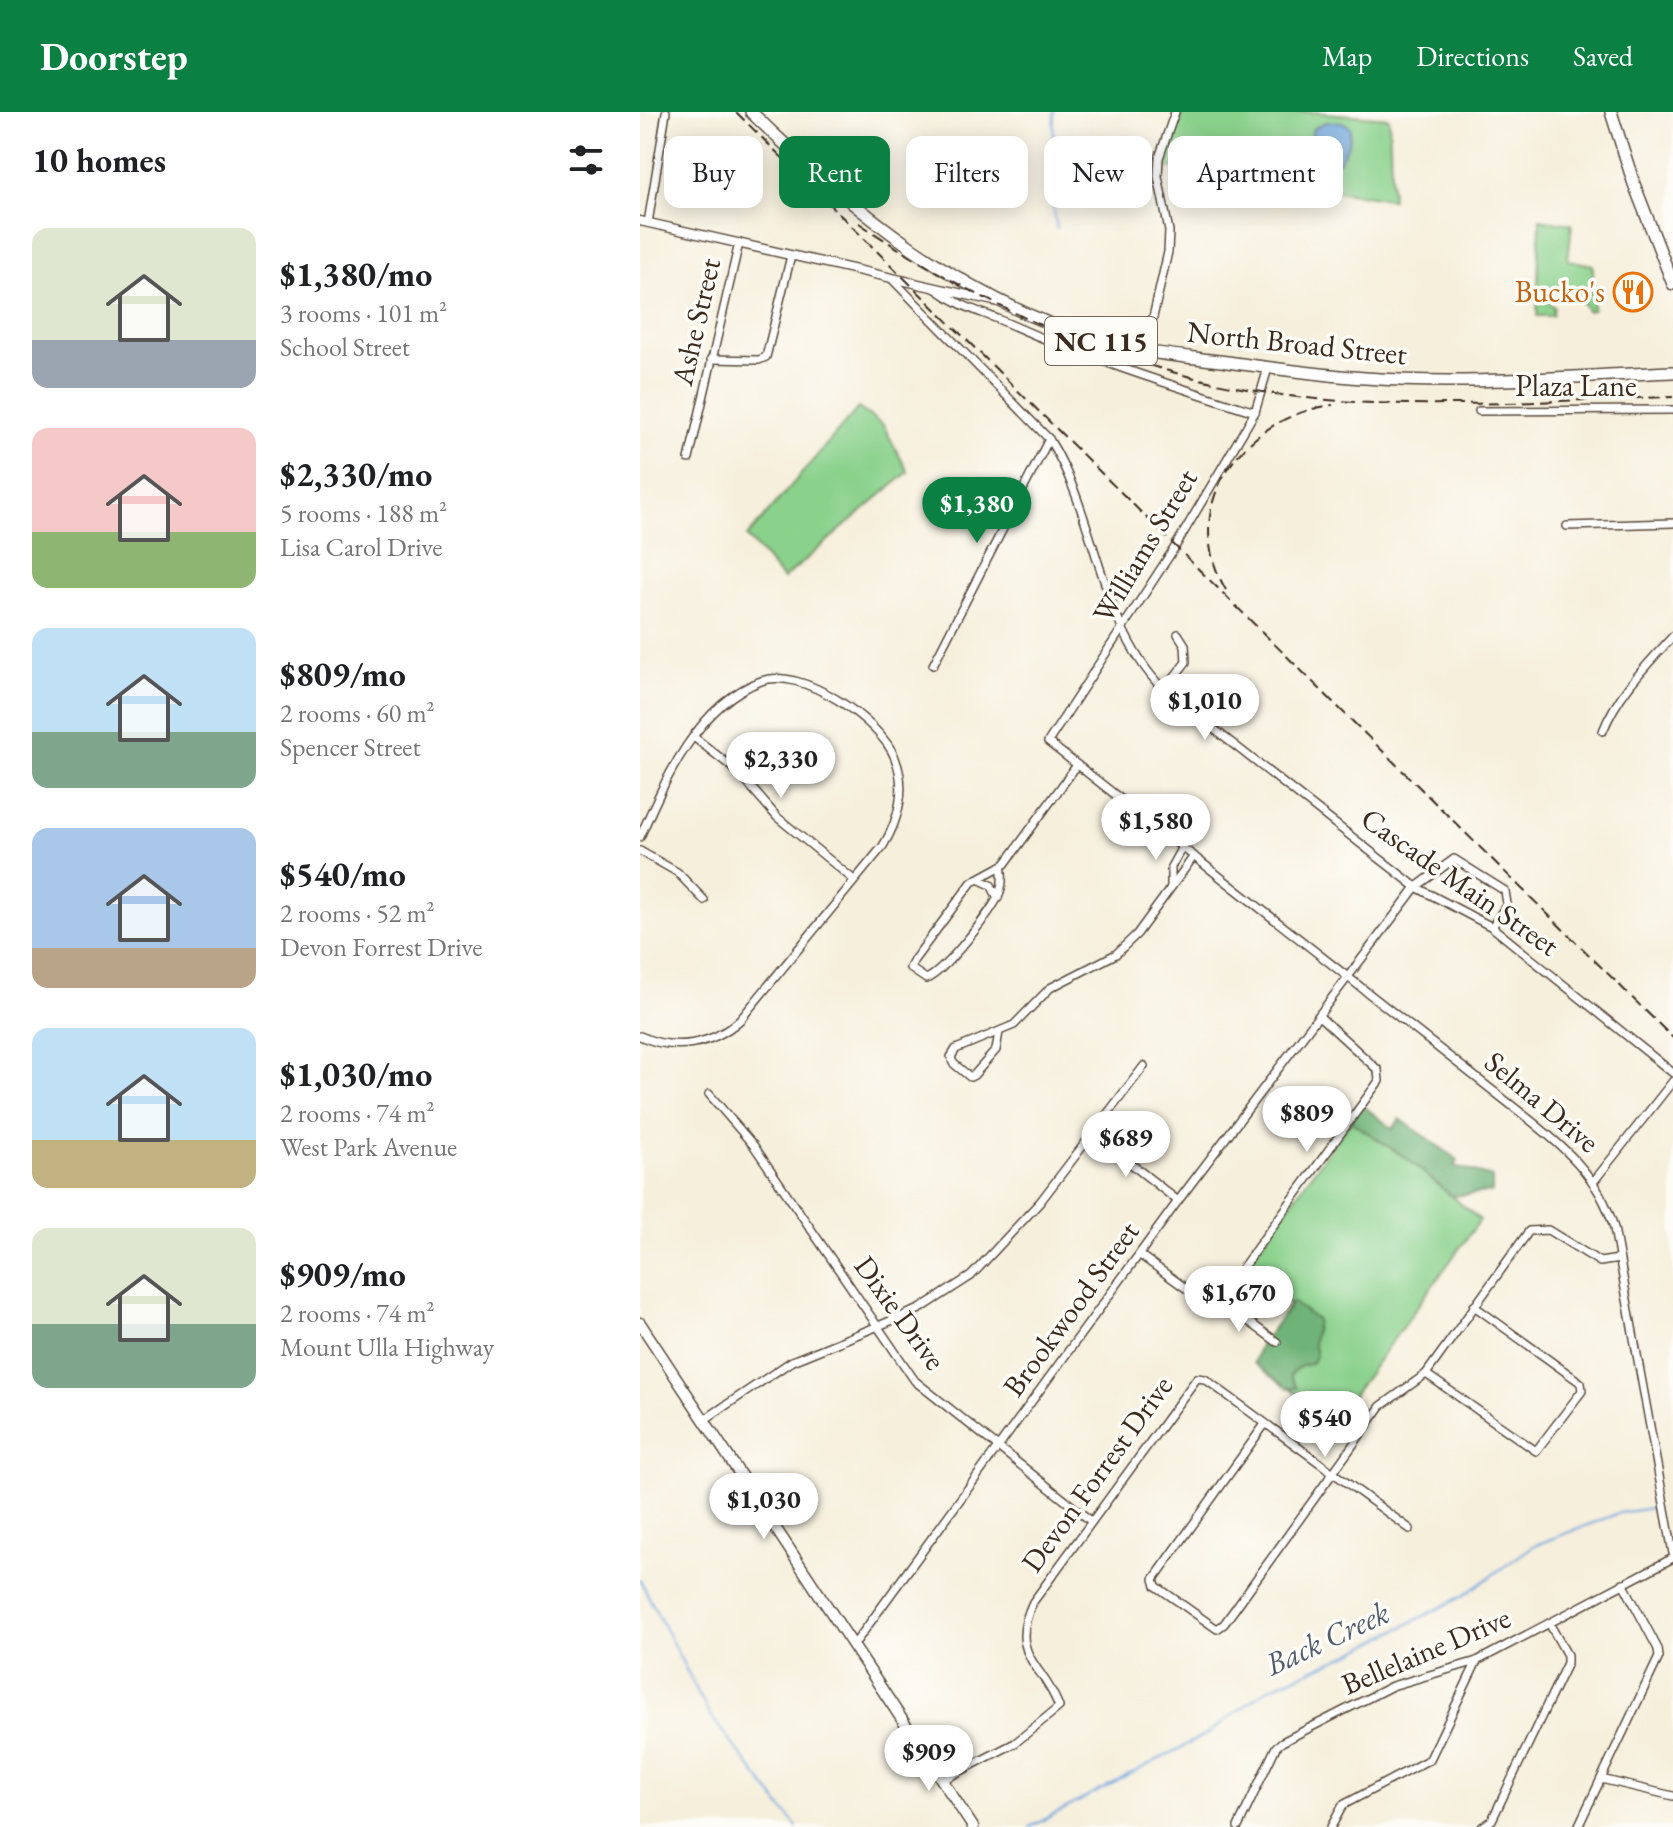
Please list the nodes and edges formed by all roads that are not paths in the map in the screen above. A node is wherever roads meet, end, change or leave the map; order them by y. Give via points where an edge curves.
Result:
1 (666, 112) edge
2 (751, 112) edge
3 (1175, 112) edge
4 (1611, 112) edge
5 (644, 222) edge
6 (739, 243) junction
7 (791, 256) junction
8 (889, 276) junction
9 (1673, 284) edge
10 (936, 289) junction
11 (1010, 304) junction
12 (1145, 352) junction
13 (711, 359) junction
14 (1268, 368) junction
15 (1673, 372) edge
16 (1673, 410) edge
17 (1479, 411) dead end
18 (1255, 412) junction
19 (1049, 439) junction
20 (689, 459) dead end
21 (1673, 523) edge
22 (1567, 526) dead end
23 (1123, 630) junction
24 (1178, 634) dead end
25 (1673, 636) edge
26 (933, 665) dead end
27 (1164, 690) junction
28 (1603, 731) dead end
29 (695, 738) junction
30 (1048, 742) joint
31 (1077, 765) junction
32 (640, 837) edge
33 (1182, 847) junction
34 (640, 851) edge
35 (1194, 856) junction
36 (1001, 866) junction
37 (978, 879) junction
38 (854, 880) junction
39 (1171, 887) junction
40 (1416, 887) junction
41 (998, 898) junction
42 (704, 900) dead end
43 (1492, 927) junction
44 (1348, 977) junction
45 (1319, 1016) junction
46 (999, 1032) junction
47 (640, 1036) edge
48 (1144, 1066) dead end
49 (1673, 1073) edge
50 (1673, 1081) edge
51 (709, 1094) dead end
52 (1092, 1133) junction
53 (1594, 1181) junction
54 (1178, 1201) junction
55 (1140, 1255) junction
56 (1619, 1259) junction
57 (1219, 1300) junction
58 (1474, 1306) junction
59 (640, 1323) edge
60 (876, 1326) junction
61 (1277, 1342) dead end
62 (1426, 1374) junction
63 (704, 1420) junction
64 (1265, 1424) junction
65 (998, 1449) junction
66 (1333, 1474) junction
67 (1091, 1521) junction
68 (1410, 1529) dead end
69 (1673, 1555) edge
70 (1623, 1583) junction
71 (1549, 1623) junction
72 (853, 1646) junction
73 (1477, 1661) junction
74 (1601, 1779) junction
75 (941, 1781) junction
76 (1673, 1796) edge
77 (973, 1827) edge
78 (1238, 1827) edge
79 (1331, 1827) edge
80 (1482, 1827) edge
81 (1578, 1827) edge

1 - 5 street
2 - 11 main road, North Broad Street / NC 115 via 812,172 876,223
3 - 12 street via 1158,176 1168,252
4 - 9 main road
5 - 6 street
6 - 7 street
6 - 13 street, Ashe Street
7 - 8 street
7 - 13 street via 766,357
8 - 10 street
8 - 19 street, Cascade Main Street
10 - 11 street
10 - 18 street via 969,311 1093,359
11 - 12 main road, North Broad Street / NC 115 via 1094,340
12 - 14 main road, North Broad Street / NC 115
13 - 20 street, Ashe Street
14 - 15 main road, North Broad Street / NC 115 via 1429,380
14 - 18 street, Williams Street
16 - 17 street, Plaza Lane
18 - 23 street, Williams Street
19 - 23 street, Cascade Main Street via 1078,496
19 - 26 street
21 - 22 street
23 - 27 street, Cascade Main Street via 1135,655
23 - 30 street, Williams Street
24 - 27 street via 1186,662
25 - 28 street via 1611,709
27 - 40 street, Cascade Main Street
29 - 32 street via 666,778
29 - 38 street via 737,771 777,817
29 - 38 street via 728,699 763,680 782,678 821,690 878,731 896,758 900,801 895,825
30 - 31 street, Selma Drive
31 - 33 street, Selma Drive
31 - 36 street
33 - 35 street, Selma Drive
33 - 39 street via 1171,867
34 - 42 street via 677,872
35 - 39 street
35 - 44 street, Selma Drive
36 - 37 street
36 - 41 street
37 - 41 street via 991,885
37 - 41 street via 914,960 912,972 923,979 935,976
38 - 47 street via 729,1030 694,1044
39 - 46 street via 1128,944 1102,963 1061,980 1014,1025
40 - 43 street, Cascade Main Street
40 - 43 street, Brookwood Street via 1454,859 1505,891 1507,904
40 - 44 street, Brookwood Street
43 - 49 street, Cascade Main Street
44 - 45 street, Brookwood Street
44 - 53 street, Selma Drive via 1561,1145
45 - 54 street, Brookwood Street
45 - 57 street via 1378,1070 1379,1081
46 - 46 street via 956,1049 953,1063 974,1075 996,1050
48 - 52 street
50 - 53 street
51 - 60 street, Dixie Drive via 771,1169
52 - 54 street
52 - 60 street via 1040,1202 971,1276 920,1309
53 - 56 street, Selma Drive via 1609,1209
54 - 55 street, Brookwood Street
55 - 57 street via 1213,1308
55 - 65 street, Brookwood Street
56 - 58 street via 1600,1262 1536,1228 1524,1236
56 - 69 street, Selma Drive
57 - 61 street
58 - 62 street
58 - 62 street via 1581,1383 1582,1391 1536,1451
59 - 63 main road
60 - 63 street via 792,1361
60 - 65 street, Dixie Drive via 915,1381
62 - 66 street via 1381,1406
63 - 72 main road
64 - 66 street, Devon Forrest Drive
64 - 66 street via 1154,1579 1156,1586 1209,1625 1217,1629 1224,1624
64 - 67 street, Devon Forrest Drive via 1197,1378
65 - 67 street, Dixie Drive
65 - 72 street, Brookwood Street
66 - 68 street, Devon Forrest Drive
67 - 75 street, Devon Forrest Drive via 1033,1602 1023,1630 1030,1662 1059,1707 1015,1743
69 - 70 street, Bellelaine Drive
70 - 71 street, Bellelaine Drive
70 - 74 street via 1659,1657
71 - 73 street, Bellelaine Drive
71 - 80 street via 1567,1663 1492,1820
72 - 75 main road
73 - 78 street, Bellelaine Drive via 1392,1686 1282,1742
73 - 79 street via 1430,1759 1343,1805
74 - 76 street
74 - 81 street
75 - 77 main road

